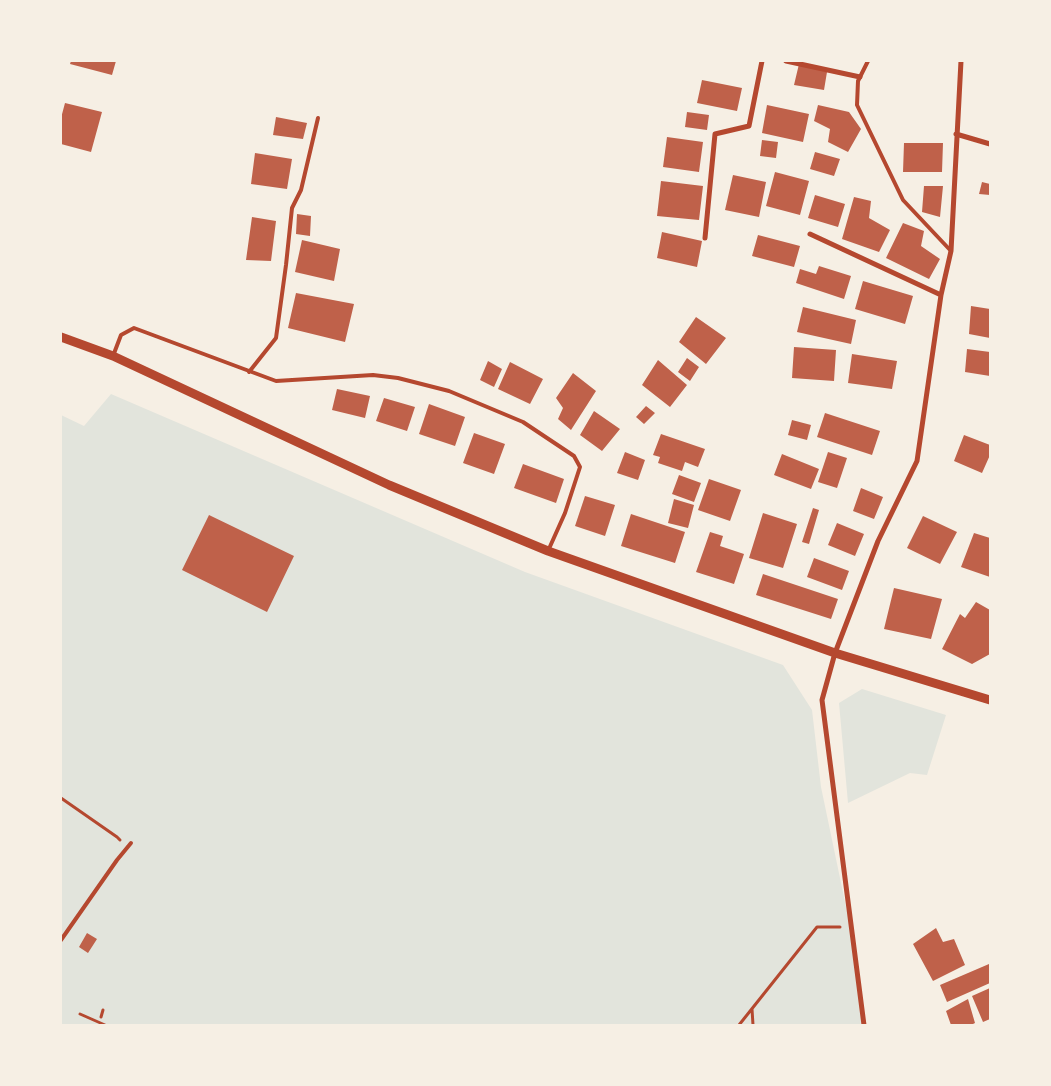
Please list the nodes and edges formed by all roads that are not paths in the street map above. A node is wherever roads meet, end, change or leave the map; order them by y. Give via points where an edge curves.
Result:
1 (762, 61) edge
2 (786, 61) edge
3 (868, 61) edge
4 (961, 61) edge
5 (860, 77) junction
6 (318, 118) dead end
7 (956, 134) junction
8 (990, 144) edge
9 (810, 234) dead end
10 (705, 238) dead end
11 (951, 251) junction
12 (941, 295) junction
13 (61, 336) edge
14 (113, 356) junction
15 (249, 372) junction
16 (548, 551) junction
17 (835, 654) junction
18 (990, 700) edge
19 (131, 843) dead end
20 (61, 940) edge
21 (864, 1025) edge

1 - 10 street via 749,126 715,134
2 - 5 street
3 - 5 lane
4 - 7 street
5 - 11 lane via 857,105 903,200
6 - 15 lane via 301,190 292,208 276,338
7 - 8 street
7 - 11 street
9 - 12 street
11 - 12 street
12 - 17 street via 916,461 878,541
13 - 14 street
14 - 15 lane via 121,335 134,328
14 - 16 street via 389,485
15 - 16 lane via 276,381 373,375 398,378 449,392 523,422 574,456 580,467 565,514
16 - 17 street
17 - 18 street
17 - 21 street via 822,700
19 - 20 lane

